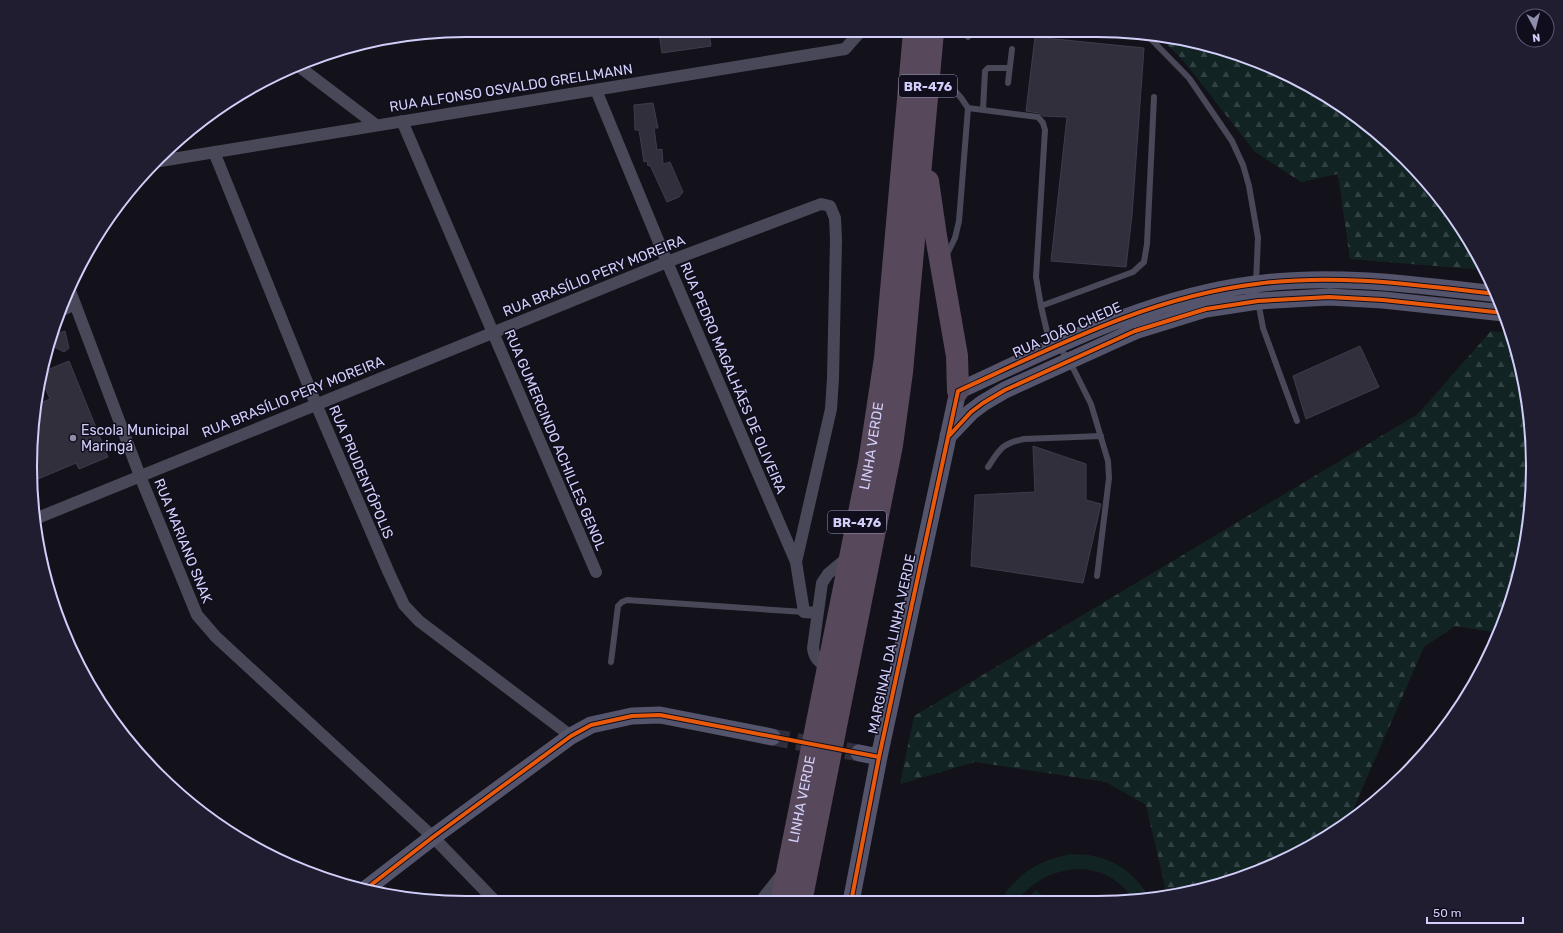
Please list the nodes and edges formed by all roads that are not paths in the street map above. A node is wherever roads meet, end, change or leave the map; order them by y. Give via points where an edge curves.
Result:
1 (856, 37) edge
2 (914, 37) edge
3 (933, 37) edge
4 (1153, 41) edge
5 (1012, 49) dead end
6 (1009, 68) junction
7 (303, 70) edge
8 (930, 72) junction
9 (1008, 83) dead end
10 (596, 90) junction
11 (1154, 97) dead end
12 (968, 108) junction
13 (982, 110) junction
14 (402, 121) junction
15 (376, 125) junction
16 (923, 140) junction
17 (214, 152) junction
18 (166, 160) edge
19 (667, 262) junction
20 (941, 266) junction
21 (1459, 290) junction
22 (1257, 292) junction
23 (1489, 293) edge
24 (72, 297) edge
25 (75, 304) junction
26 (1041, 306) junction
27 (68, 307) edge
28 (1457, 308) junction
29 (1497, 312) edge
30 (493, 332) junction
31 (1059, 345) junction
32 (1069, 360) junction
33 (958, 391) junction
34 (316, 404) junction
35 (1297, 420) dead end
36 (1100, 436) junction
37 (948, 437) junction
38 (988, 467) dead end
39 (140, 476) junction
40 (40, 517) edge
41 (851, 555) junction
42 (796, 562) junction
43 (596, 572) dead end
44 (1097, 576) dead end
45 (804, 612) junction
46 (817, 613) junction
47 (611, 662) dead end
48 (828, 669) junction
49 (571, 736) junction
50 (772, 737) tunnel mouth
51 (859, 753) tunnel mouth
52 (879, 757) junction
53 (434, 837) junction
54 (790, 864) junction
55 (371, 885) edge
56 (490, 896) edge
57 (765, 896) edge
58 (782, 896) edge
59 (802, 896) edge
60 (852, 896) edge

1 - 10 street, RUA ALFONSO OSVALDO GRELLMANN via 845,49
2 - 41 highway, LINHA VERDE / BR-476 via 885,358 869,463
3 - 8 highway, LINHA VERDE / BR-476
4 - 22 lane via 1189,78 1232,141 1243,165 1258,238
5 - 6 lane
6 - 9 lane
6 - 13 lane via 988,68 985,71
7 - 15 street
8 - 12 lane via 952,86
8 - 16 highway, LINHA VERDE / BR-476
10 - 14 street, RUA ALFONSO OSVALDO GRELLMANN
10 - 19 street, RUA PEDRO MAGALHÃES DE OLIVEIRA
11 - 26 lane via 1144,262 1132,272
12 - 13 lane
12 - 20 lane via 959,220 955,238
13 - 26 lane via 1038,117 1043,123 1045,130 1036,277
14 - 15 street, RUA ALFONSO OSVALDO GRELLMANN
14 - 30 street, RUA GUMERCINDO ACHILLES GENOL
15 - 17 street, RUA ALFONSO OSVALDO GRELLMANN
16 - 20 highway
16 - 59 highway, LINHA VERDE / BR-476 via 902,372 892,445
17 - 18 street, RUA ALFONSO OSVALDO GRELLMANN
17 - 34 street, RUA PRUDENTÓPOLIS
19 - 30 street, RUA BRASÍLIO PERY MOREIRA
19 - 42 street, RUA PEDRO MAGALHÃES DE OLIVEIRA
19 - 42 street, RUA BRASÍLIO PERY MOREIRA via 821,204 830,206 835,218 836,240 831,409
20 - 33 highway via 957,356
21 - 22 main road, RUA JOÃO CHEDE via 1344,280 1294,280
21 - 23 main road, RUA JOÃO CHEDE
21 - 28 main road
22 - 28 main road, RUA JOÃO CHEDE via 1304,298 1354,298
22 - 31 main road, RUA JOÃO CHEDE via 1204,292 1120,318
22 - 32 main road, RUA JOÃO CHEDE via 1115,339
22 - 35 lane via 1264,328
24 - 25 street, RUA MARIANO SNAK
25 - 27 street
25 - 39 street, RUA MARIANO SNAK
26 - 31 lane via 1047,332
28 - 29 main road, RUA JOÃO CHEDE
30 - 34 street, RUA BRASÍLIO PERY MOREIRA
30 - 43 street, RUA GUMERCINDO ACHILLES GENOL
31 - 32 lane
31 - 33 main road, RUA JOÃO CHEDE
32 - 36 lane via 1091,404
32 - 37 main road, RUA JOÃO CHEDE via 983,402
33 - 37 main road, MARGINAL DA LINHA VERDE
34 - 39 street, RUA BRASÍLIO PERY MOREIRA
34 - 49 street, RUA PRUDENTÓPOLIS via 404,605 420,621
36 - 38 lane via 1014,441 1002,446
36 - 44 lane via 1110,478
37 - 52 main road, MARGINAL DA LINHA VERDE
39 - 40 street, RUA BRASÍLIO PERY MOREIRA
39 - 53 street, RUA MARIANO SNAK via 197,614 216,638
41 - 46 street via 822,582
41 - 48 highway, LINHA VERDE / BR-476
42 - 45 street, RUA PEDRO MAGALHÃES DE OLIVEIRA
45 - 46 street
45 - 47 lane via 627,600 618,606
46 - 48 street via 814,654
48 - 54 highway, LINHA VERDE / BR-476
49 - 50 main road via 591,725 632,716 660,715
49 - 53 main road
51 - 52 main road
52 - 60 main road, MARGINAL DA LINHA VERDE
53 - 55 main road
53 - 56 street, RUA MARIANO SNAK
54 - 57 street
54 - 58 highway, LINHA VERDE / BR-476

